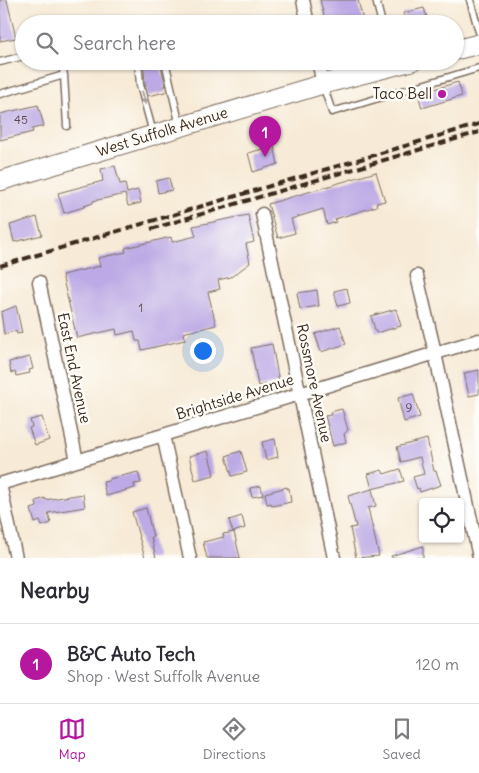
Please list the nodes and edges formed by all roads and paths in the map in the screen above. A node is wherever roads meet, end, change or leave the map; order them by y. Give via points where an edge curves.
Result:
1 (303, 0) edge
2 (376, 0) edge
3 (470, 0) edge
4 (306, 15) edge
5 (380, 15) edge
6 (479, 32) edge
7 (479, 44) edge
8 (464, 48) edge
9 (15, 58) edge
10 (0, 62) edge
11 (479, 68) edge
12 (63, 70) edge
13 (139, 70) edge
14 (167, 70) edge
15 (320, 70) edge
16 (368, 70) edge
17 (64, 75) junction
18 (323, 84) junction
19 (0, 94) edge
20 (68, 126) dead end
21 (181, 127) junction
22 (154, 135) junction
23 (0, 181) edge
24 (262, 214) dead end
25 (417, 276) dead end
26 (39, 282) dead end
27 (479, 340) edge
28 (435, 353) junction
29 (300, 394) junction
30 (163, 435) junction
31 (77, 460) junction
32 (0, 484) edge
33 (479, 557) edge
34 (16, 558) edge
35 (190, 558) edge
36 (334, 558) edge

1 - 4 street
2 - 5 lane
3 - 6 lane
7 - 8 main road
9 - 10 lane
11 - 18 lane via 332,112
12 - 17 lane
13 -> 22 lane
14 - 21 lane
15 - 18 street
16 - 18 main road, West Suffolk Avenue
17 - 19 lane
17 - 20 lane
18 - 21 main road, West Suffolk Avenue
21 - 22 main road, West Suffolk Avenue
22 - 23 main road, West Suffolk Avenue
24 - 29 street, Rossmore Avenue
25 - 28 street
26 - 31 street, East End Avenue
27 - 28 street, Brightside Avenue
28 - 29 street, Brightside Avenue
28 - 33 street
29 - 30 street, Brightside Avenue
29 - 36 street, Rossmore Avenue
30 - 31 street, Brightside Avenue
30 - 35 street
31 - 32 street, Brightside Avenue
32 - 34 street

